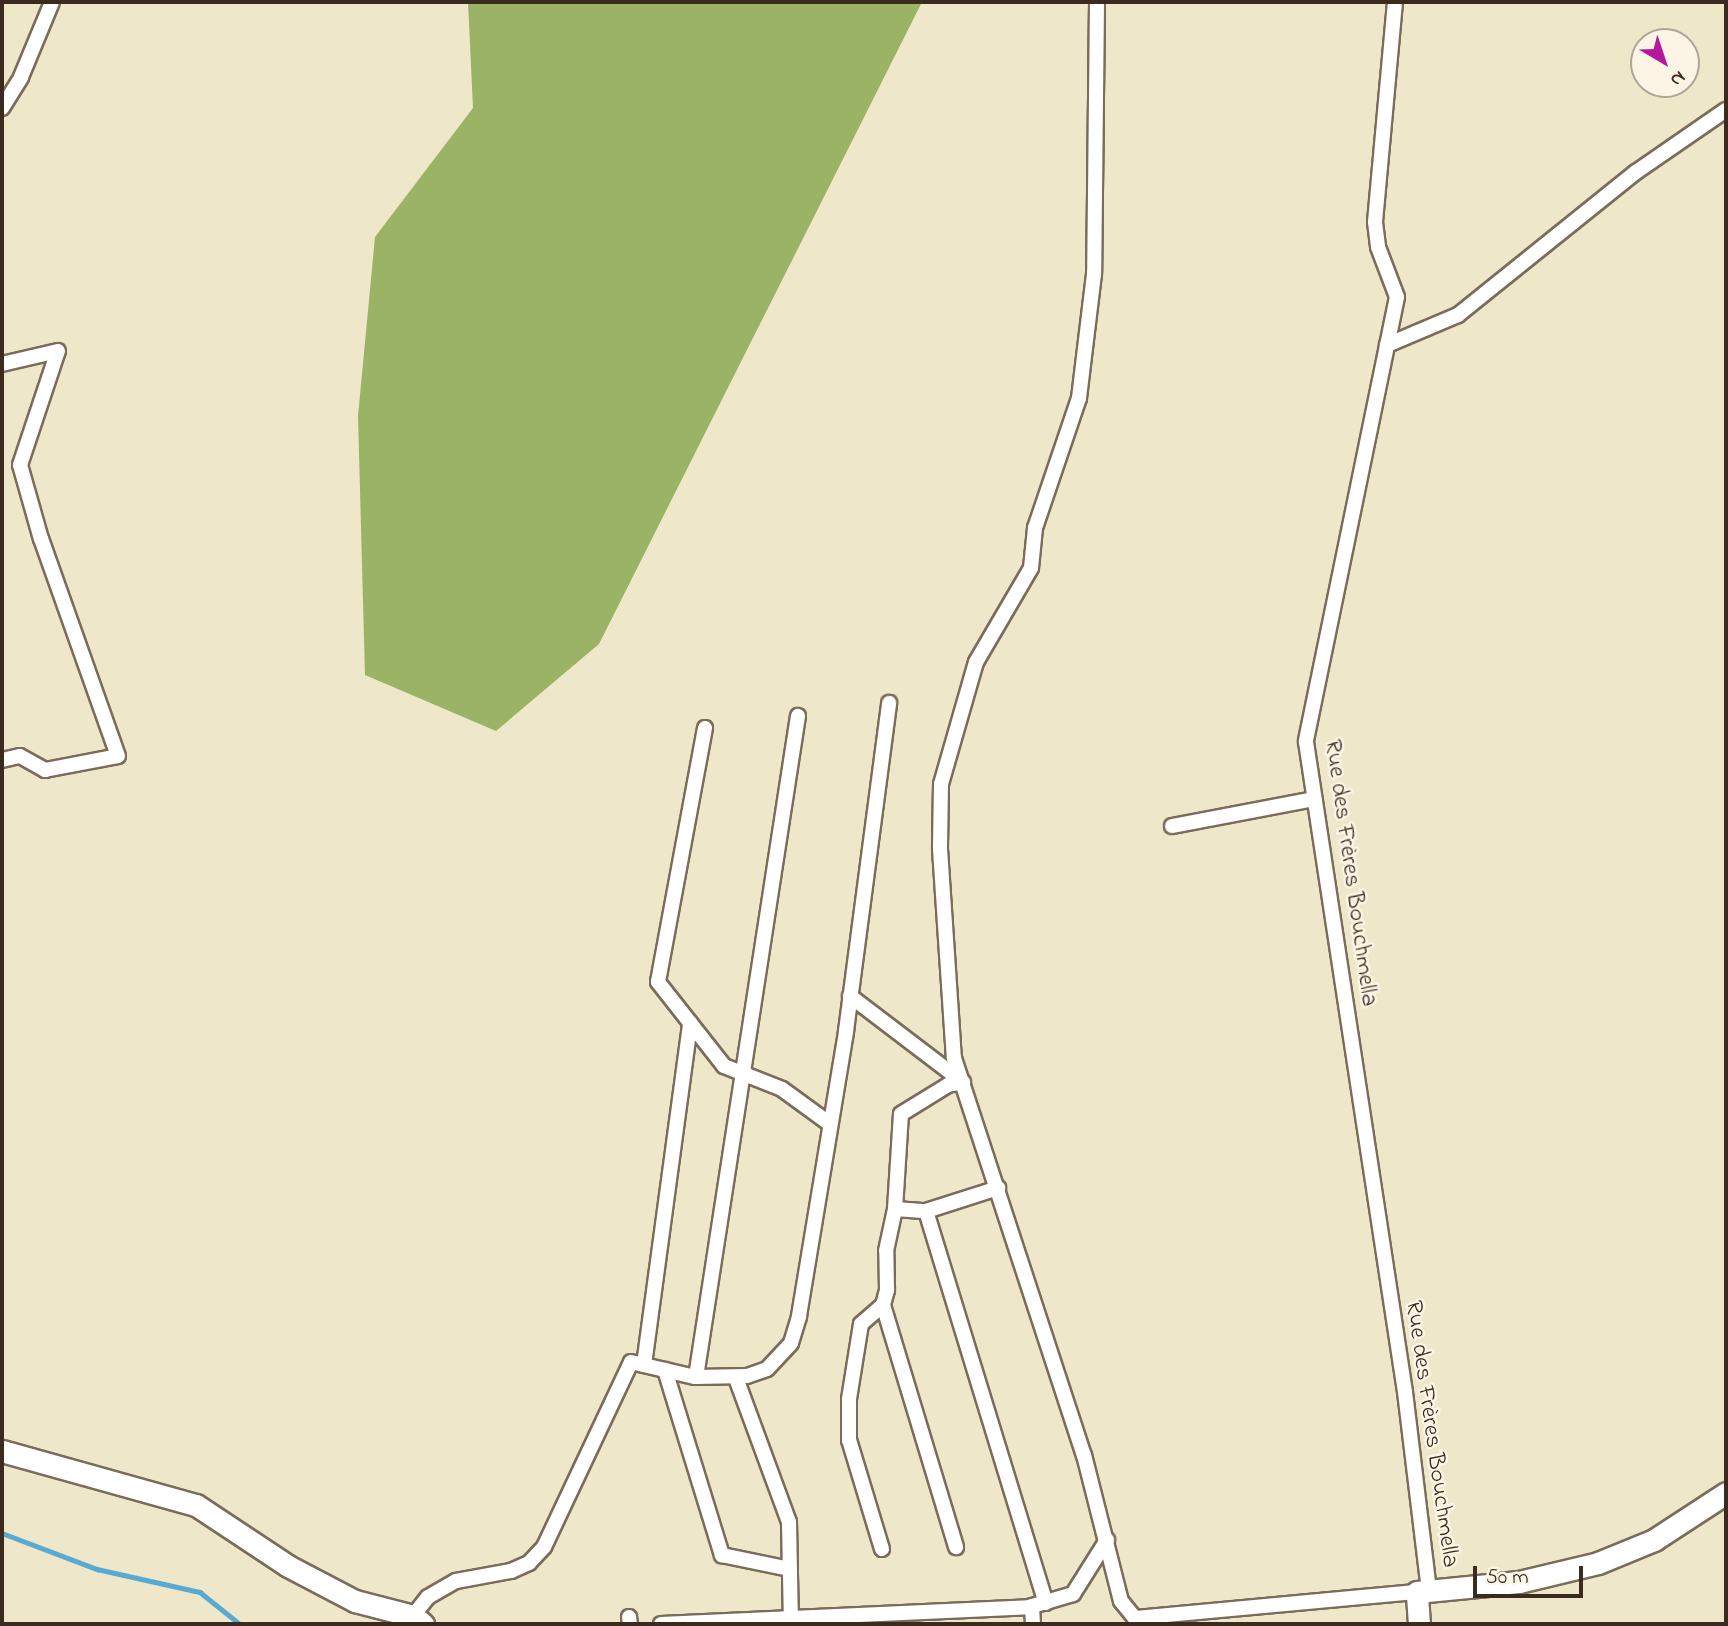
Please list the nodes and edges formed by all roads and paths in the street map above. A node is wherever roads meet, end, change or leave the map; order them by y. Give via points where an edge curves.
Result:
1 (52, 2) edge
2 (1097, 2) edge
3 (1395, 2) edge
4 (2, 108) edge
5 (1726, 110) edge
6 (1387, 345) junction
7 (2, 363) edge
8 (889, 703) dead end
9 (799, 716) dead end
10 (705, 728) dead end
11 (2, 760) edge
12 (1314, 799) junction
13 (1172, 826) dead end
14 (850, 996) junction
15 (690, 1023) junction
16 (746, 1077) junction
17 (963, 1082) junction
18 (830, 1124) junction
19 (998, 1188) junction
20 (895, 1209) junction
21 (926, 1211) junction
22 (883, 1305) junction
23 (644, 1365) junction
24 (665, 1370) junction
25 (696, 1377) junction
26 (736, 1378) junction
27 (2, 1451) edge
28 (1726, 1493) edge
29 (1107, 1540) junction
30 (956, 1547) dead end
31 (882, 1549) dead end
32 (790, 1569) junction
33 (1423, 1591) junction
34 (1039, 1604) junction
35 (952, 1617) edge
36 (872, 1619) edge
37 (1192, 1619) edge
38 (418, 1620) edge
39 (791, 1621) edge
40 (705, 1623) edge
41 (661, 1624) edge
42 (1033, 1624) edge
43 (1419, 1624) edge

1 - 4 street via 21,77
2 - 17 street via 1094,274 1079,398 1035,528 1031,568 976,662 941,784 947,997 952,1048
3 - 6 street, Rue des Frères Bouchmella via 1375,222 1378,247 1397,297
5 - 6 street via 1636,172 1458,315
6 - 12 street, Rue des Frères Bouchmella via 1306,742
7 - 11 street via 58,351 20,465 41,539 118,756 45,770 20,756
8 - 14 street
9 - 16 street
10 - 15 street via 658,982
12 - 13 street
12 - 33 street, Rue des Frères Bouchmella via 1405,1392
14 - 17 street
14 - 18 street
15 - 16 street via 723,1066
15 - 23 street
16 - 18 street via 782,1089
16 - 25 street
17 - 19 street
17 - 20 street via 948,1085 901,1114
18 - 26 street via 795,1332 785,1352 767,1369
19 - 21 street
19 - 29 street
20 - 21 street
20 - 22 street via 886,1251
21 - 34 street
22 - 30 street
22 - 31 street via 861,1324 849,1399 849,1440
23 - 24 street
23 - 38 street via 631,1362 544,1546 529,1563 456,1581 428,1597
24 - 25 street
24 - 32 street via 722,1555
25 - 26 street
26 - 32 street via 789,1522
27 - 38 main road via 196,1505 288,1566 355,1601
28 - 33 main road via 1654,1540 1598,1563 1518,1582
29 - 34 street via 1073,1594
29 - 37 street via 1121,1601 1135,1618
32 - 39 street
33 - 37 street
33 - 43 main road
34 - 35 street
34 - 42 street
35 - 36 street
36 - 39 street
39 - 40 street
40 - 41 street

